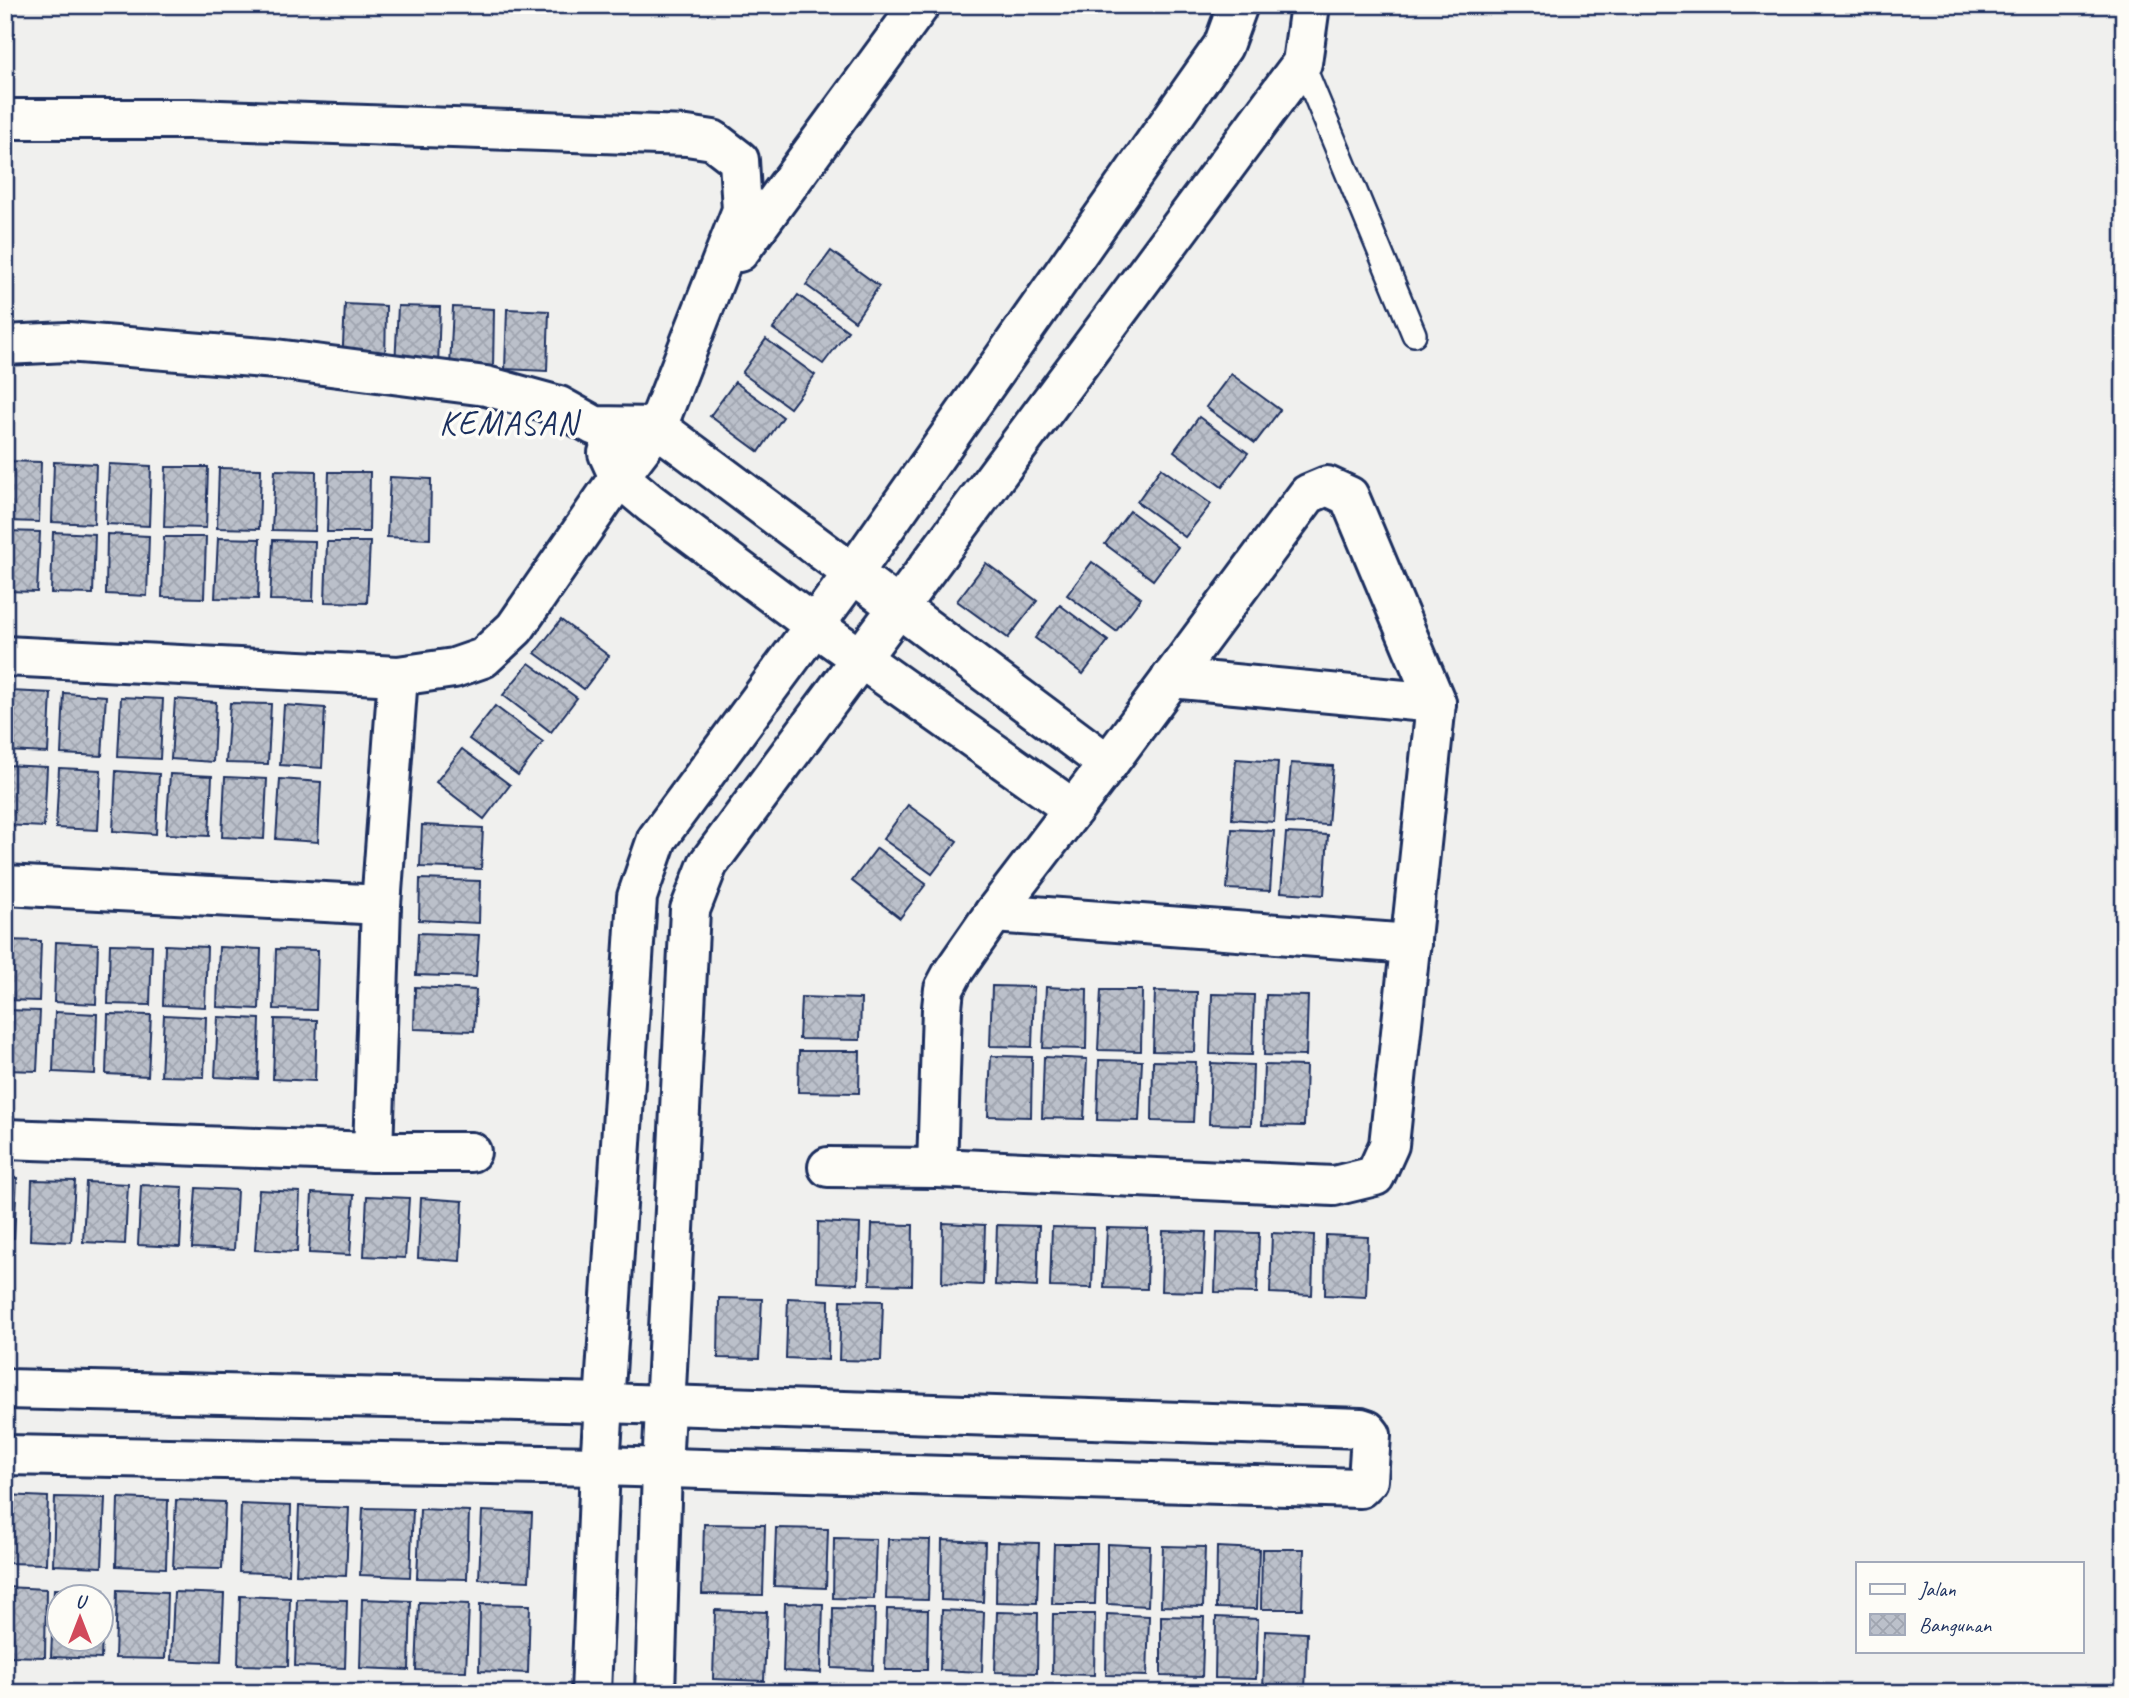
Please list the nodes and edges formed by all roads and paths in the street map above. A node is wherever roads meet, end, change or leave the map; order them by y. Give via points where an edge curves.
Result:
1 (920, 5) edge
2 (1238, 5) edge
3 (1310, 5) edge
4 (1302, 63) junction
5 (5, 119) edge
6 (709, 292) junction
7 (1414, 334) dead end
8 (5, 345) edge
9 (595, 426) junction
10 (657, 426) junction
11 (619, 477) junction
12 (854, 572) junction
13 (899, 607) junction
14 (815, 626) junction
15 (5, 656) edge
16 (861, 658) junction
17 (398, 676) junction
18 (1171, 678) junction
19 (1436, 704) junction
20 (1108, 764) junction
21 (1073, 809) junction
22 (5, 885) edge
23 (381, 905) junction
24 (994, 913) junction
25 (1411, 944) junction
26 (5, 1139) edge
27 (373, 1152) junction
28 (471, 1152) dead end
29 (828, 1167) dead end
30 (937, 1168) junction
31 (5, 1389) edge
32 (605, 1403) junction
33 (665, 1407) junction
34 (5, 1455) edge
35 (600, 1466) junction
36 (662, 1469) junction
37 (591, 1693) edge
38 (655, 1693) edge

1 - 6 street
2 - 12 street via 1223,46
3 - 4 street
4 - 7 lane
4 - 13 street
5 - 6 street via 191,119 713,140 739,160 742,210
6 - 10 street
8 - 9 street via 67,342 276,359 486,386 559,406
9 - 10 street
9 - 11 street
10 - 11 street
10 - 12 street
11 - 14 street
11 - 17 street via 515,628 483,658 454,668
12 - 13 street
12 - 14 street
13 - 16 street
13 - 20 street
14 - 16 street
14 - 32 street via 657,839 637,897
15 - 17 street
16 - 21 street
16 - 33 street via 708,864 690,910
17 - 23 street
18 - 19 street
18 - 19 street via 1308,494 1327,486 1349,496
18 - 20 street
19 - 25 street
20 - 21 street
21 - 24 street
22 - 23 street
23 - 27 street
24 - 25 street
24 - 30 street via 944,989
25 - 30 street via 1389,1145 1375,1176 1334,1186
26 - 27 street
27 - 28 street
29 - 30 street
31 - 32 street
32 - 33 street
32 - 35 street
33 - 36 street
33 - 36 street via 1361,1428 1371,1435 1368,1480 1360,1488
34 - 35 street
35 - 36 street
35 - 37 street
36 - 38 street

